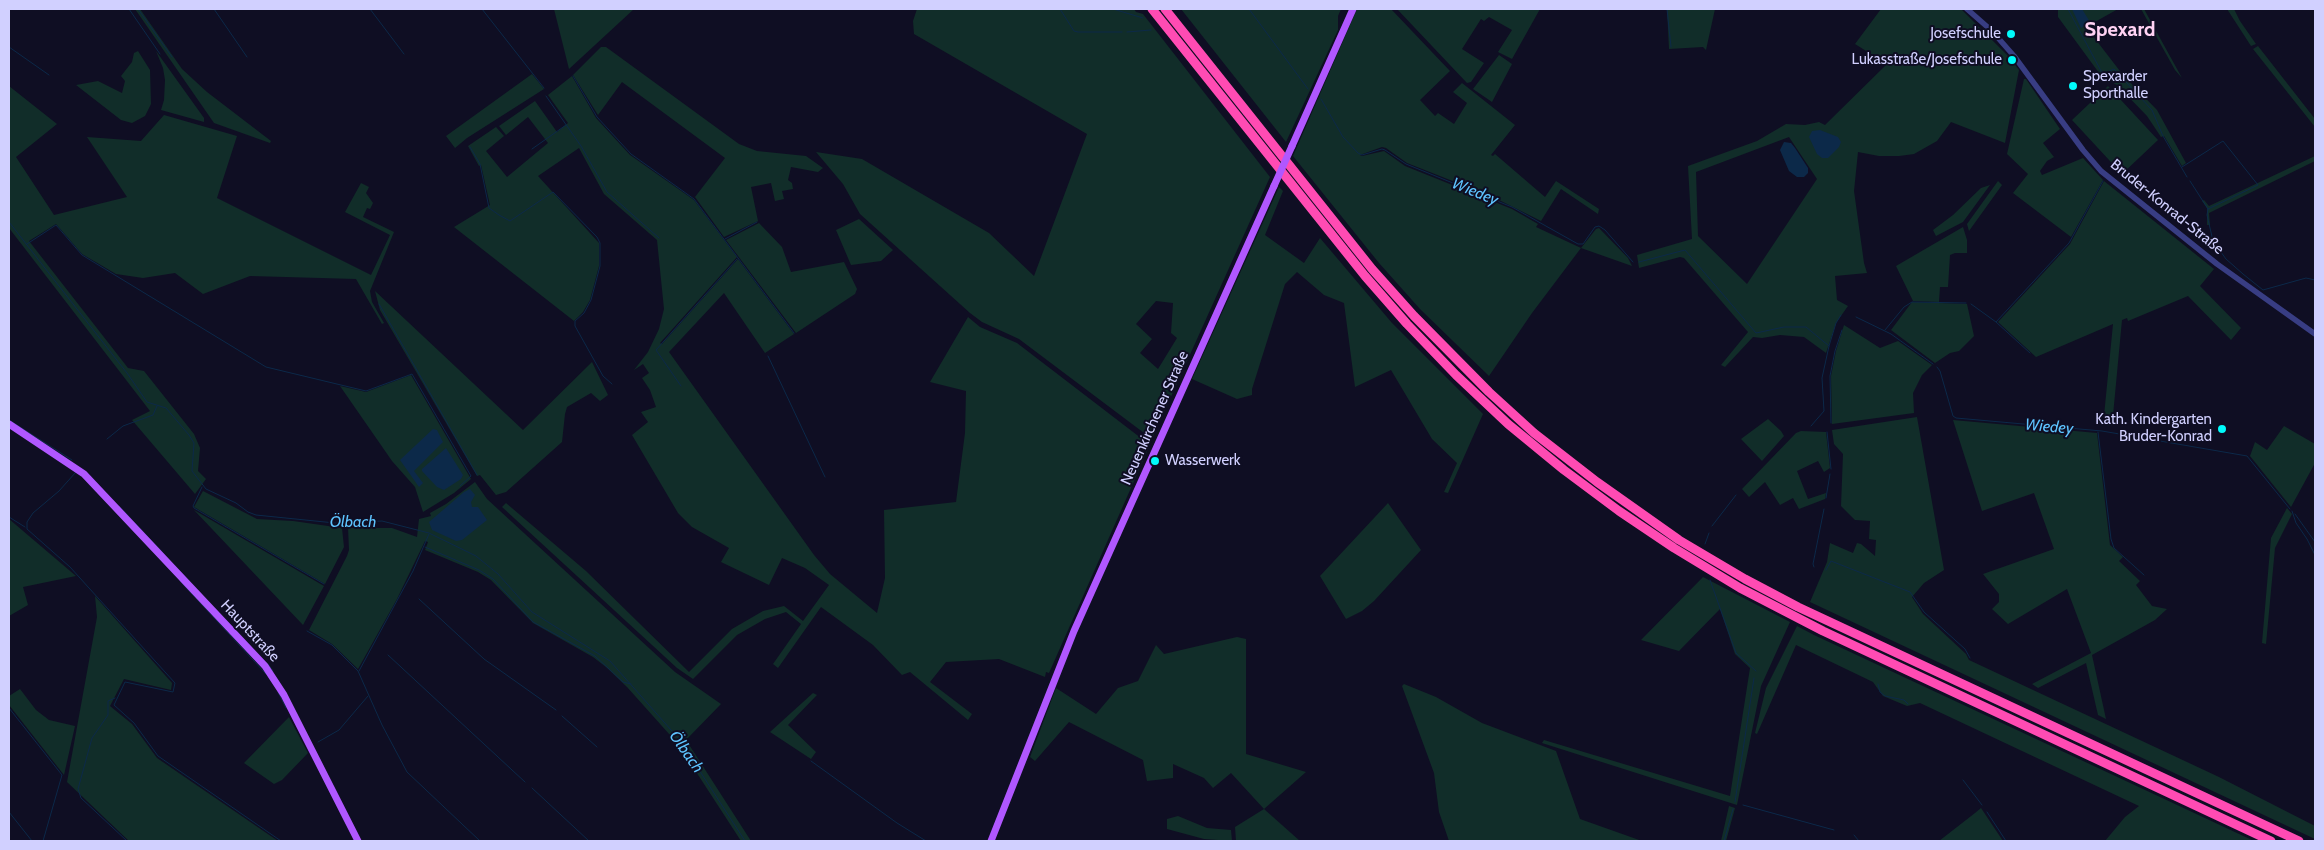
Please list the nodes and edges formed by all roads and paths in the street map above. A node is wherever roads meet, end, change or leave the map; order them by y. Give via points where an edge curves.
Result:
1 (1152, 9) edge
2 (1165, 9) edge
3 (1353, 9) edge
4 (1968, 9) edge
5 (2315, 334) edge
6 (9, 424) edge
7 (358, 841) edge
8 (991, 841) edge
9 (2271, 841) edge
10 (2299, 841) edge

1 - 9 highway via 1365,276 1413,330 1508,424 1619,511 1740,588 1823,631
2 - 10 highway via 1366,262 1414,316 1534,433 1597,482 1679,540 1798,607
3 - 8 main road, Neuenkirchener Straße, bridge via 1074,631
4 - 5 street, Bruder-Konrad-Straße via 2014,56 2082,150 2102,171 2217,264
6 - 7 main road, Hauptstraße via 79,470 274,677

